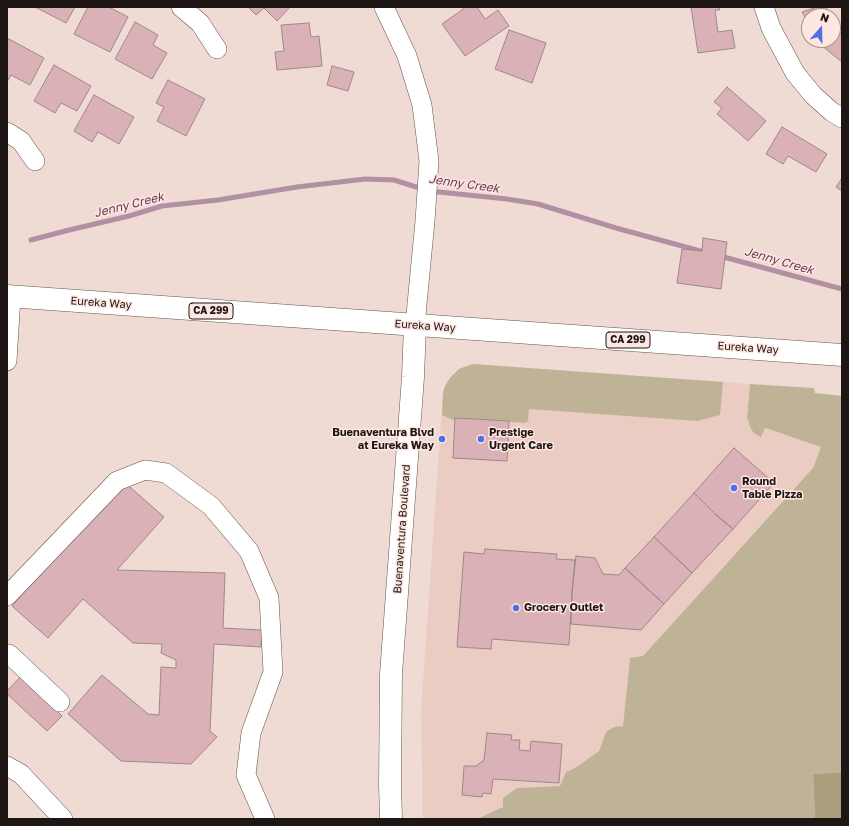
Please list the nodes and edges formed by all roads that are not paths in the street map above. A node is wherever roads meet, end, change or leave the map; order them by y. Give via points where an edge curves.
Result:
1 (181, 7) edge
2 (384, 7) edge
3 (764, 7) edge
4 (217, 49) dead end
5 (842, 118) edge
6 (7, 132) edge
7 (35, 161) dead end
8 (9, 297) edge
9 (415, 325) junction
10 (842, 355) edge
11 (7, 362) edge
12 (7, 596) edge
13 (8, 654) edge
14 (60, 702) dead end
15 (7, 766) edge
16 (63, 819) edge
17 (266, 819) edge
18 (391, 819) edge

1 - 4 street via 200,23
2 - 9 street, Buenaventura Boulevard via 407,56 422,106 429,161
3 - 5 street via 771,28 795,73 813,95
6 - 7 street via 21,141
8 - 9 main road, Eureka Way / CA 299
8 - 11 street
9 - 10 main road, Eureka Way / CA 299
9 - 18 main road, Buenaventura Boulevard via 391,674
12 - 17 street via 117,481 145,470 166,473 211,506 249,550 269,598 273,672 251,733 246,775
13 - 14 street
15 - 16 street via 21,774

